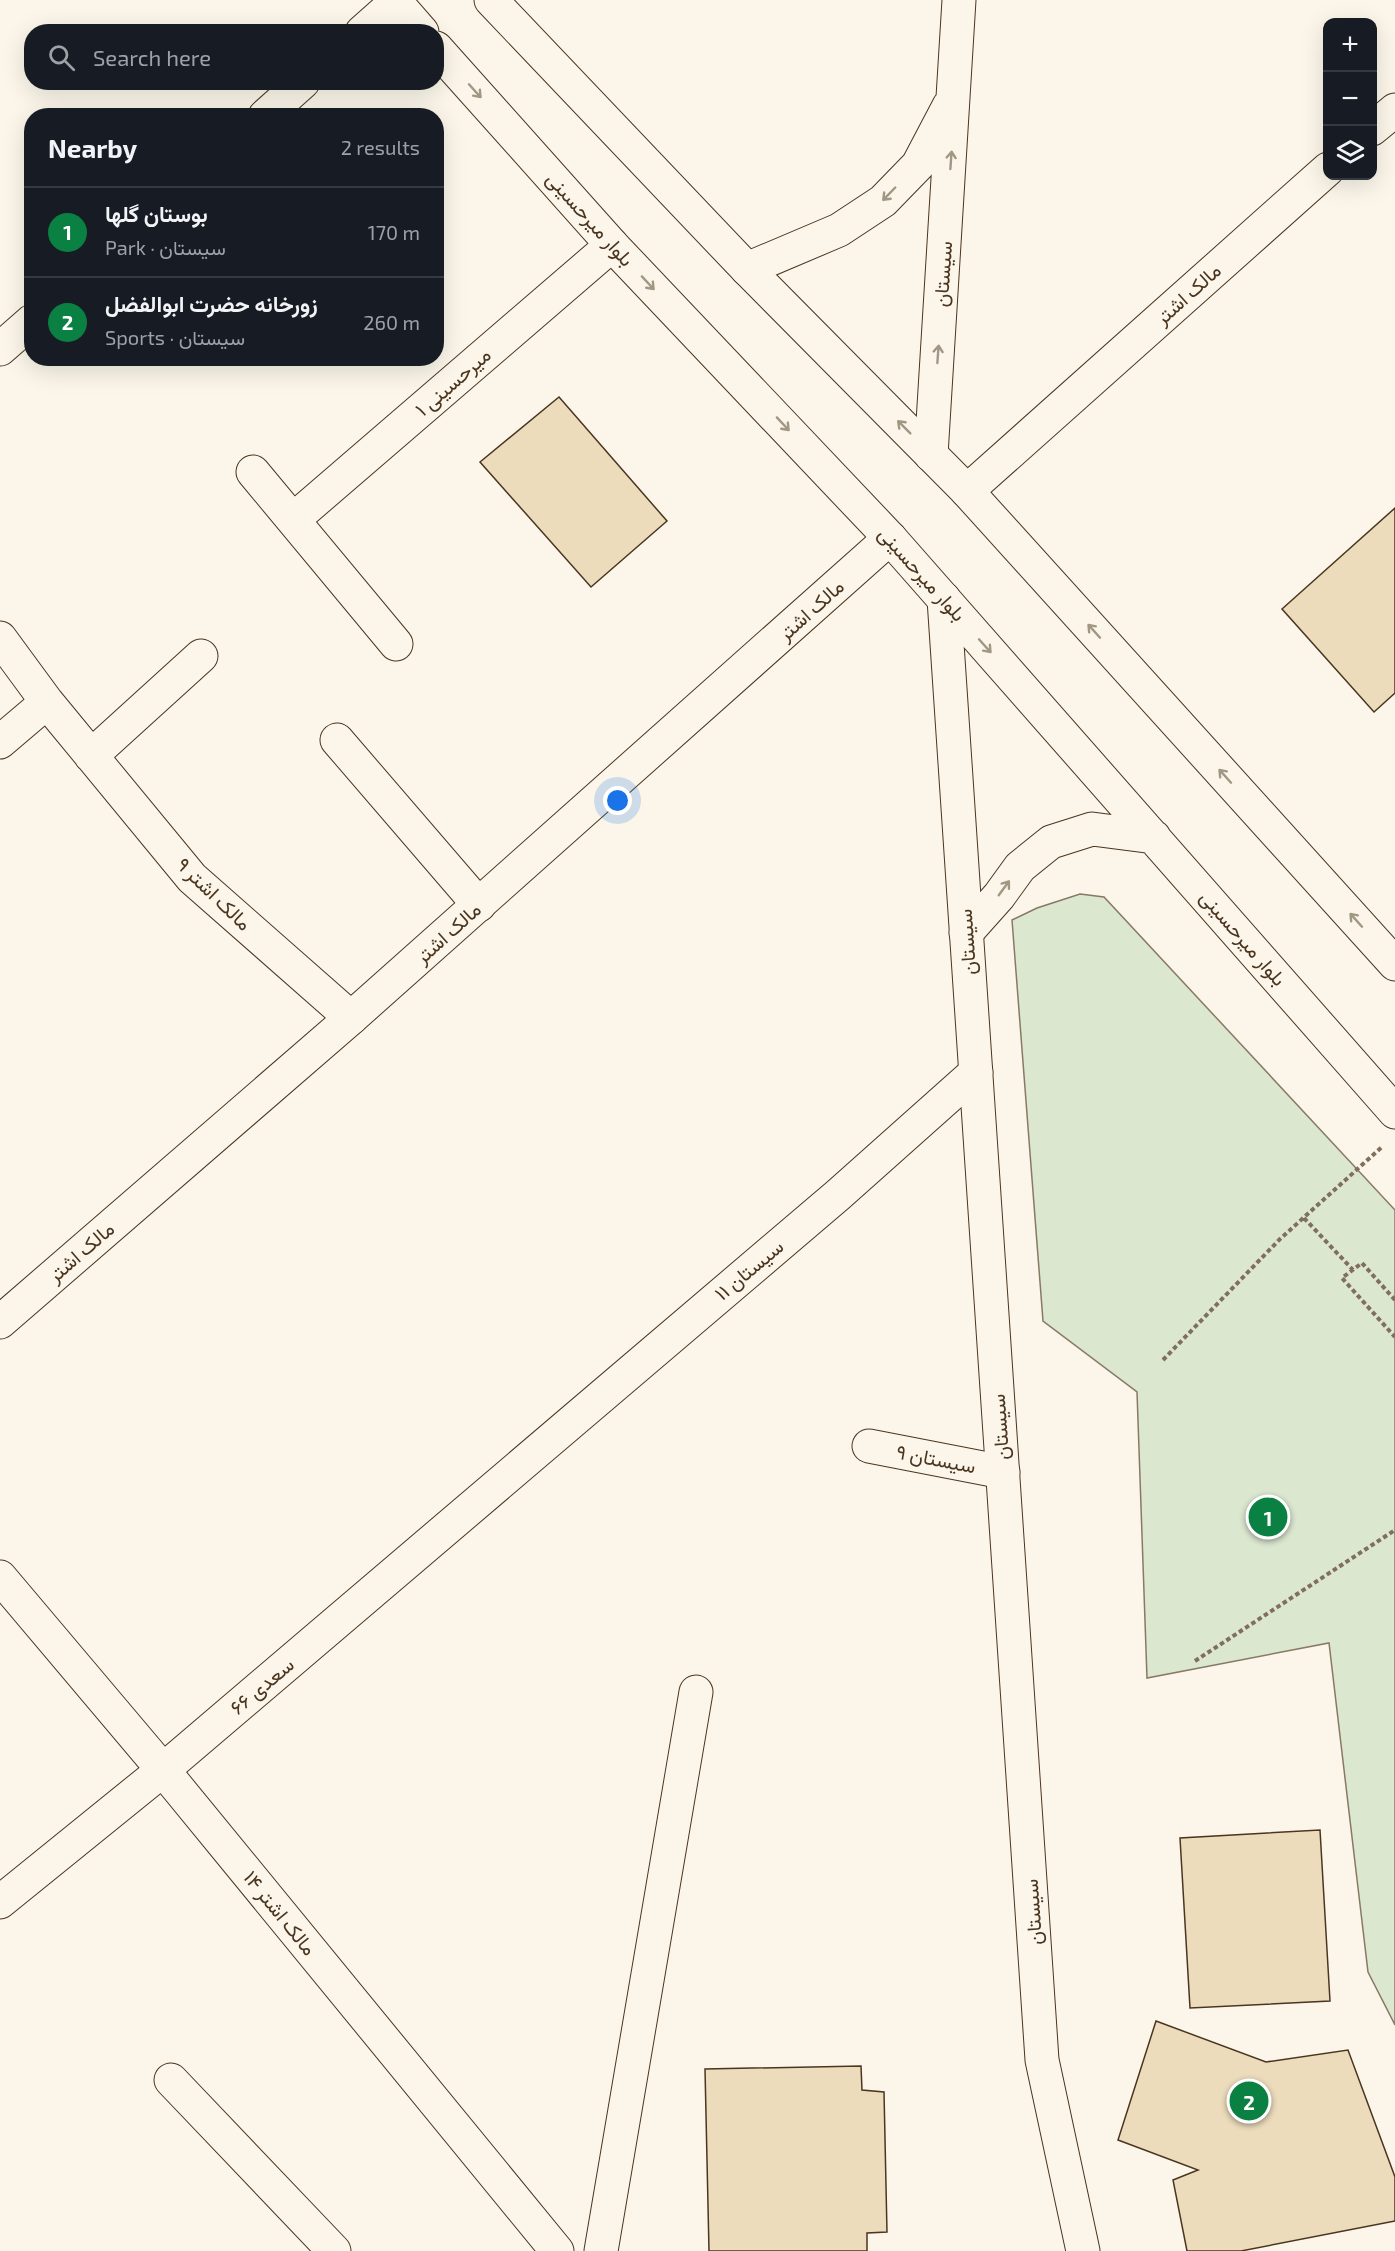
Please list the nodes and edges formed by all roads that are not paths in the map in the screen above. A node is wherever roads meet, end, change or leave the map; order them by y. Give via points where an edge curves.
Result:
1 (491, 0) edge
2 (959, 0) edge
3 (395, 1) edge
4 (371, 24) edge
5 (415, 24) edge
6 (444, 57) edge
7 (294, 90) edge
8 (955, 93) junction
9 (274, 108) edge
10 (1395, 110) edge
11 (1376, 126) edge
12 (1323, 173) edge
13 (612, 245) junction
14 (747, 269) junction
15 (24, 328) edge
16 (0, 349) edge
17 (931, 454) junction
18 (253, 472) dead end
19 (967, 491) junction
20 (294, 519) junction
21 (890, 538) junction
22 (944, 599) junction
23 (0, 638) edge
24 (396, 644) dead end
25 (201, 656) dead end
26 (47, 702) junction
27 (337, 740) dead end
28 (0, 742) edge
29 (91, 756) junction
30 (1154, 837) junction
31 (479, 905) junction
32 (966, 933) junction
33 (1395, 964) edge
34 (351, 1018) junction
35 (976, 1072) junction
36 (1395, 1112) edge
37 (0, 1322) edge
38 (869, 1446) dead end
39 (520, 1466) joint
40 (1003, 1472) junction
41 (0, 1577) edge
42 (696, 1692) dead end
43 (163, 1770) junction
44 (0, 1902) edge
45 (171, 2080) dead end
46 (334, 2251) edge
47 (557, 2251) edge
48 (601, 2251) edge
49 (1083, 2251) edge

1 - 14 street
2 - 8 street, سیستان
3 - 4 street
3 - 5 street
6 -> 13 street, بلوار میرحسینی
7 - 9 street
8 -> 14 street, سیستان via 918,165 883,201 838,230
17 -> 8 street, سیستان
10 - 11 street
12 - 19 street, مالک اشتر
13 - 20 street, میرحسینی ۱
13 -> 21 street, بلوار میرحسینی
17 -> 14 street
15 - 16 street
17 - 19 street
18 - 20 street
33 -> 19 street
20 - 24 street
21 - 22 street, بلوار میرحسینی
21 - 31 street, مالک اشتر
22 -> 30 street, بلوار میرحسینی
22 - 32 street, سیستان
23 - 26 street, مالک اشتر ۹
25 - 29 street
26 - 28 street
26 - 29 street, مالک اشتر ۹
27 - 31 street
29 - 34 street, مالک اشتر ۹ via 192,878
32 -> 30 street via 1020,867 1051,842 1092,829
30 - 36 street, بلوار میرحسینی
31 - 34 street, مالک اشتر
32 - 35 street, سیستان
34 - 37 street, مالک اشتر
35 - 39 street, سیستان ۱۱ via 829,1203
35 - 40 street, سیستان
38 - 40 street, سیستان ۹
39 - 43 street, سعدی ۶۶
40 - 49 street, سیستان via 1042,2060
41 - 43 street, مالک اشتر ۱۴
42 - 48 street
43 - 44 street, سعدی ۶۶
43 - 47 street, مالک اشتر ۱۴
45 - 46 street

